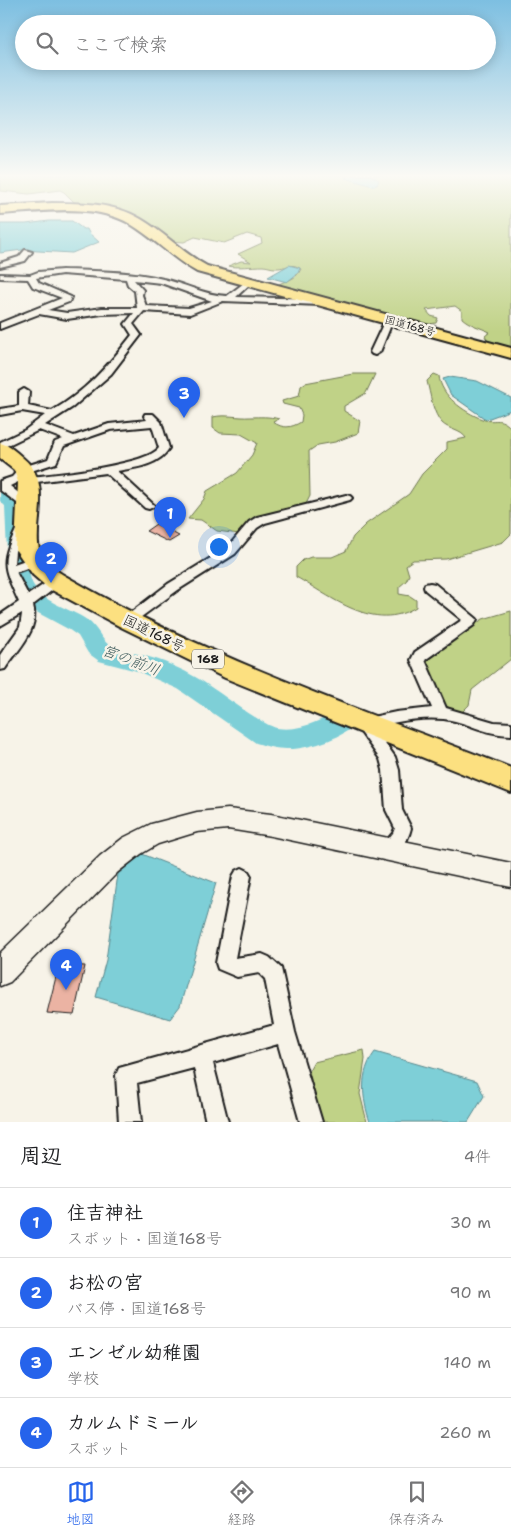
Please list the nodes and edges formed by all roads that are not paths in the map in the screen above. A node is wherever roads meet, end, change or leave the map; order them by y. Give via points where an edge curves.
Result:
1 (143, 227) edge
2 (28, 252) dead end
3 (0, 265) edge
4 (0, 276) edge
5 (31, 277) junction
6 (130, 278) junction
7 (248, 282) junction
8 (228, 299) junction
9 (320, 302) junction
10 (140, 309) junction
11 (37, 311) junction
12 (389, 320) junction
13 (0, 326) edge
14 (375, 352) dead end
15 (511, 353) edge
16 (24, 392) dead end
17 (22, 408) junction
18 (0, 412) edge
19 (53, 414) junction
20 (38, 426) junction
21 (73, 438) junction
22 (0, 448) edge
23 (108, 469) junction
24 (26, 475) junction
25 (1, 485) edge
26 (346, 498) dead end
27 (149, 506) dead end
28 (29, 513) junction
29 (34, 561) junction
30 (10, 570) junction
31 (58, 582) junction
32 (430, 587) dead end
33 (25, 604) junction
34 (128, 620) junction
35 (0, 621) edge
36 (0, 665) edge
37 (440, 714) junction
38 (363, 722) junction
39 (511, 729) edge
40 (511, 781) edge
41 (388, 850) junction
42 (511, 875) edge
43 (242, 876) dead end
44 (0, 972) edge
45 (285, 1032) junction
46 (201, 1056) junction
47 (130, 1122) edge
48 (217, 1122) edge
49 (311, 1122) edge

1 - 7 highway, 国道168号 via 190,263
2 - 3 street via 22,259
4 - 5 street
5 - 6 street via 62,272 116,274
5 - 11 street via 36,285 67,297
6 - 8 street via 162,281 209,298
6 - 10 street via 139,290
7 - 8 street
7 - 9 highway, 国道168号
8 - 9 street
8 - 10 street via 190,310
9 - 12 highway, 国道168号
10 - 11 street via 67,316
10 - 19 street via 129,324 137,336 108,372 70,406
11 - 13 street
12 - 14 street
12 - 15 highway, 国道168号
16 - 17 street
17 - 18 street
17 - 19 street
19 - 20 street
20 - 21 street
20 - 22 street
21 - 23 street via 152,419 164,448 161,453 154,458
21 - 24 street via 59,444 52,461
22 - 24 highway
23 - 24 street via 51,478
23 - 27 street
24 - 25 street
24 - 28 highway, 国道168号 / 168
25 - 28 street
26 - 34 street via 261,520 231,552 173,587
28 - 29 highway, 国道168号 / 168 via 26,540
28 - 30 street via 8,554
29 - 30 street
29 - 31 highway, 国道168号 / 168
30 - 33 street
31 - 33 street
31 - 34 highway, 国道168号 / 168
32 - 37 street via 470,619 420,654 418,660 438,701
33 - 35 street
33 - 36 street via 28,624
34 - 38 highway, 国道168号 / 168 via 235,671
37 - 38 street
37 - 39 street via 457,716 485,727
38 - 40 highway, 国道168号 / 168
38 - 41 street via 387,757 394,810 403,828
41 - 42 street
41 - 44 street via 228,819 174,827 151,835 109,864
43 - 45 street via 225,963 237,968 262,963 274,974
45 - 46 street
45 - 49 street
46 - 47 street via 126,1075
46 - 48 street

